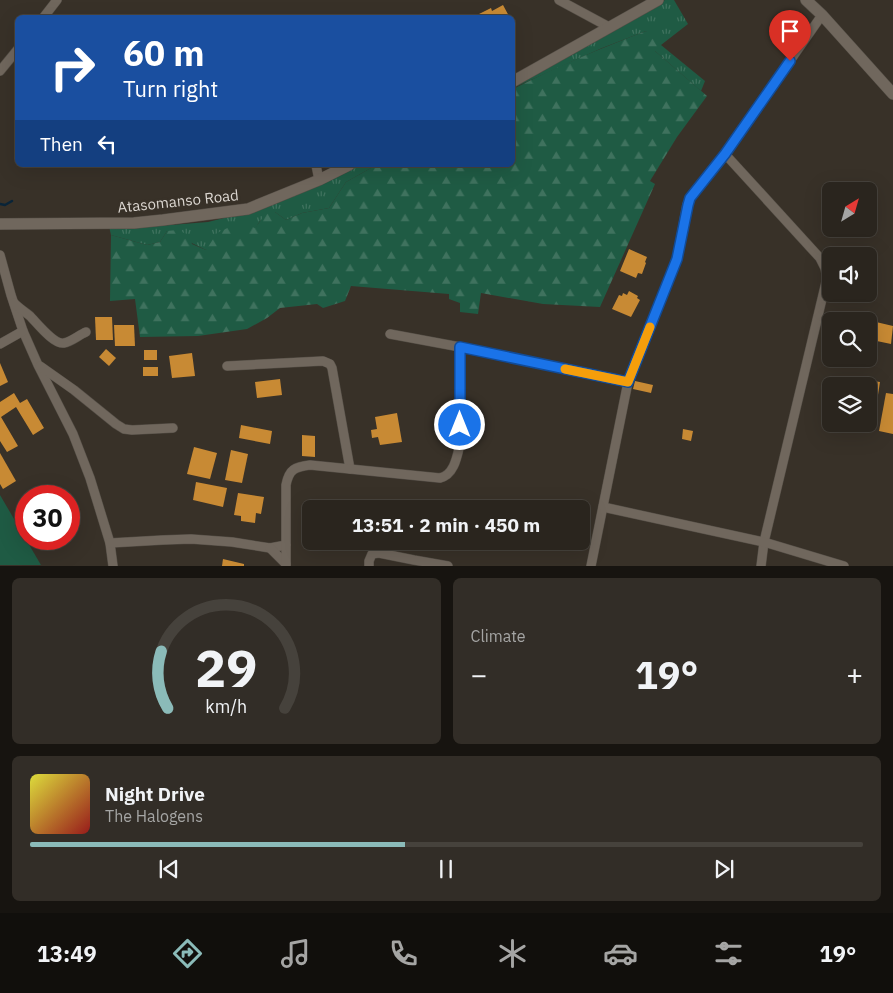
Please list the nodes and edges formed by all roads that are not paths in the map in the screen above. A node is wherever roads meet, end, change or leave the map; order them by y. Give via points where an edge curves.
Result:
1 (57, 0) edge
2 (559, 0) edge
3 (658, 0) edge
4 (806, 0) edge
5 (45, 15) edge
6 (822, 15) junction
7 (609, 27) junction
8 (15, 53) edge
9 (0, 71) edge
10 (515, 80) edge
11 (893, 94) edge
12 (725, 154) junction
13 (316, 167) edge
14 (345, 167) edge
15 (319, 180) junction
16 (0, 224) edge
17 (0, 256) edge
18 (14, 303) junction
19 (23, 331) junction
20 (86, 332) dead end
21 (390, 334) dead end
22 (0, 344) edge
23 (460, 347) junction
24 (38, 365) junction
25 (227, 366) dead end
26 (628, 382) junction
27 (173, 428) dead end
28 (350, 469) junction
29 (602, 507) junction
30 (764, 542) junction
31 (110, 544) junction
32 (286, 545) junction
33 (270, 548) junction
34 (286, 564) edge
35 (113, 566) edge
36 (369, 566) edge
37 (448, 566) edge
38 (591, 566) edge
39 (760, 566) edge
40 (844, 566) edge

1 - 5 street
2 - 7 street
3 - 7 street
4 - 6 street
6 - 11 street
6 - 12 street
7 - 10 street
8 - 9 street
12 - 26 street via 690,198 677,259
12 - 30 street via 820,258 827,278
13 - 15 street
14 - 15 street, Atasomanso Road
15 - 16 street, Atasomanso Road via 248,209 216,214 134,223
17 - 18 street
18 - 19 street
18 - 20 street via 63,344
19 - 22 street
19 - 24 street
21 - 23 street
23 - 26 street
23 - 28 street via 460,444 450,472 440,478
24 - 27 street via 124,429
24 - 31 street via 73,434
25 - 28 street via 323,361 330,364
26 - 29 street
28 - 32 street via 310,465 292,470 286,486
29 - 30 street
29 - 38 street
30 - 39 street
30 - 40 street
31 - 33 street via 191,539
31 - 35 street
32 - 33 street
32 - 34 street
33 - 34 street
36 - 37 street via 372,554 379,553

